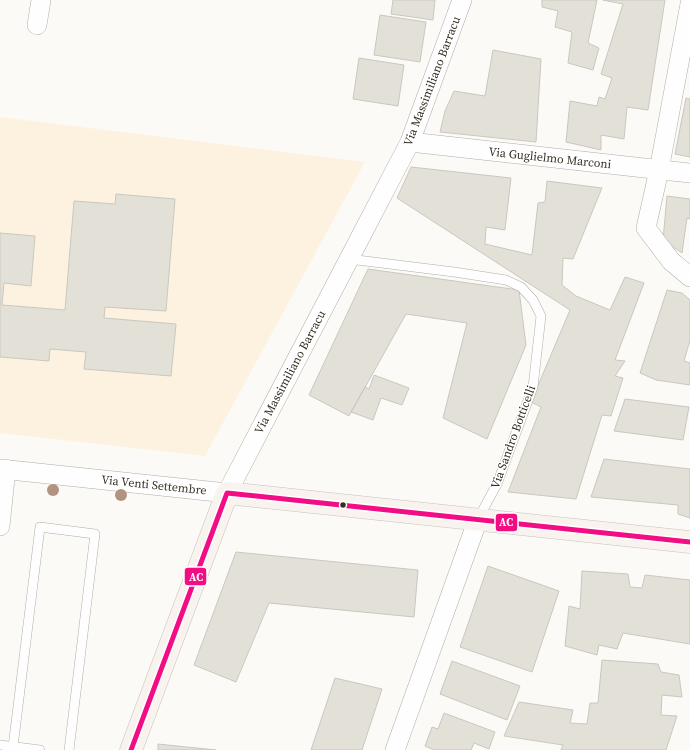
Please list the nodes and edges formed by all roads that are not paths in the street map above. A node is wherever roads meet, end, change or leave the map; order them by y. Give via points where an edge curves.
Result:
1 (41, 0) edge
2 (462, 0) edge
3 (690, 4) edge
4 (37, 25) dead end
5 (410, 142) junction
6 (659, 170) junction
7 (690, 173) edge
8 (349, 259) junction
9 (690, 277) edge
10 (3, 469) edge
11 (227, 493) junction
12 (478, 519) junction
13 (0, 526) edge
14 (690, 542) edge
15 (0, 745) edge
16 (19, 748) edge
17 (40, 750) edge
18 (69, 750) edge
19 (131, 750) edge
20 (395, 750) edge

1 - 4 street
2 - 5 street, Via Massimiliano Barracu
3 - 6 street
5 - 6 street, Via Guglielmo Marconi
5 - 8 street, Via Massimiliano Barracu
6 - 7 street, Via Guglielmo Marconi
6 - 9 street via 646,228 671,261
8 - 11 street, Via Massimiliano Barracu
8 - 12 lane, Via Sandro Botticelli via 506,280 521,287 533,300 541,316 533,388 497,484
10 - 11 street, Via Venti Settembre
10 - 13 street
11 - 12 main road, Via Venti Settembre
11 - 19 main road, Via Massimiliano Barracu
12 - 14 main road, Via Venti Settembre
12 - 20 street, Via Sandro Botticelli
15 - 16 lane
16 - 17 lane
16 - 18 lane via 40,527 95,534

